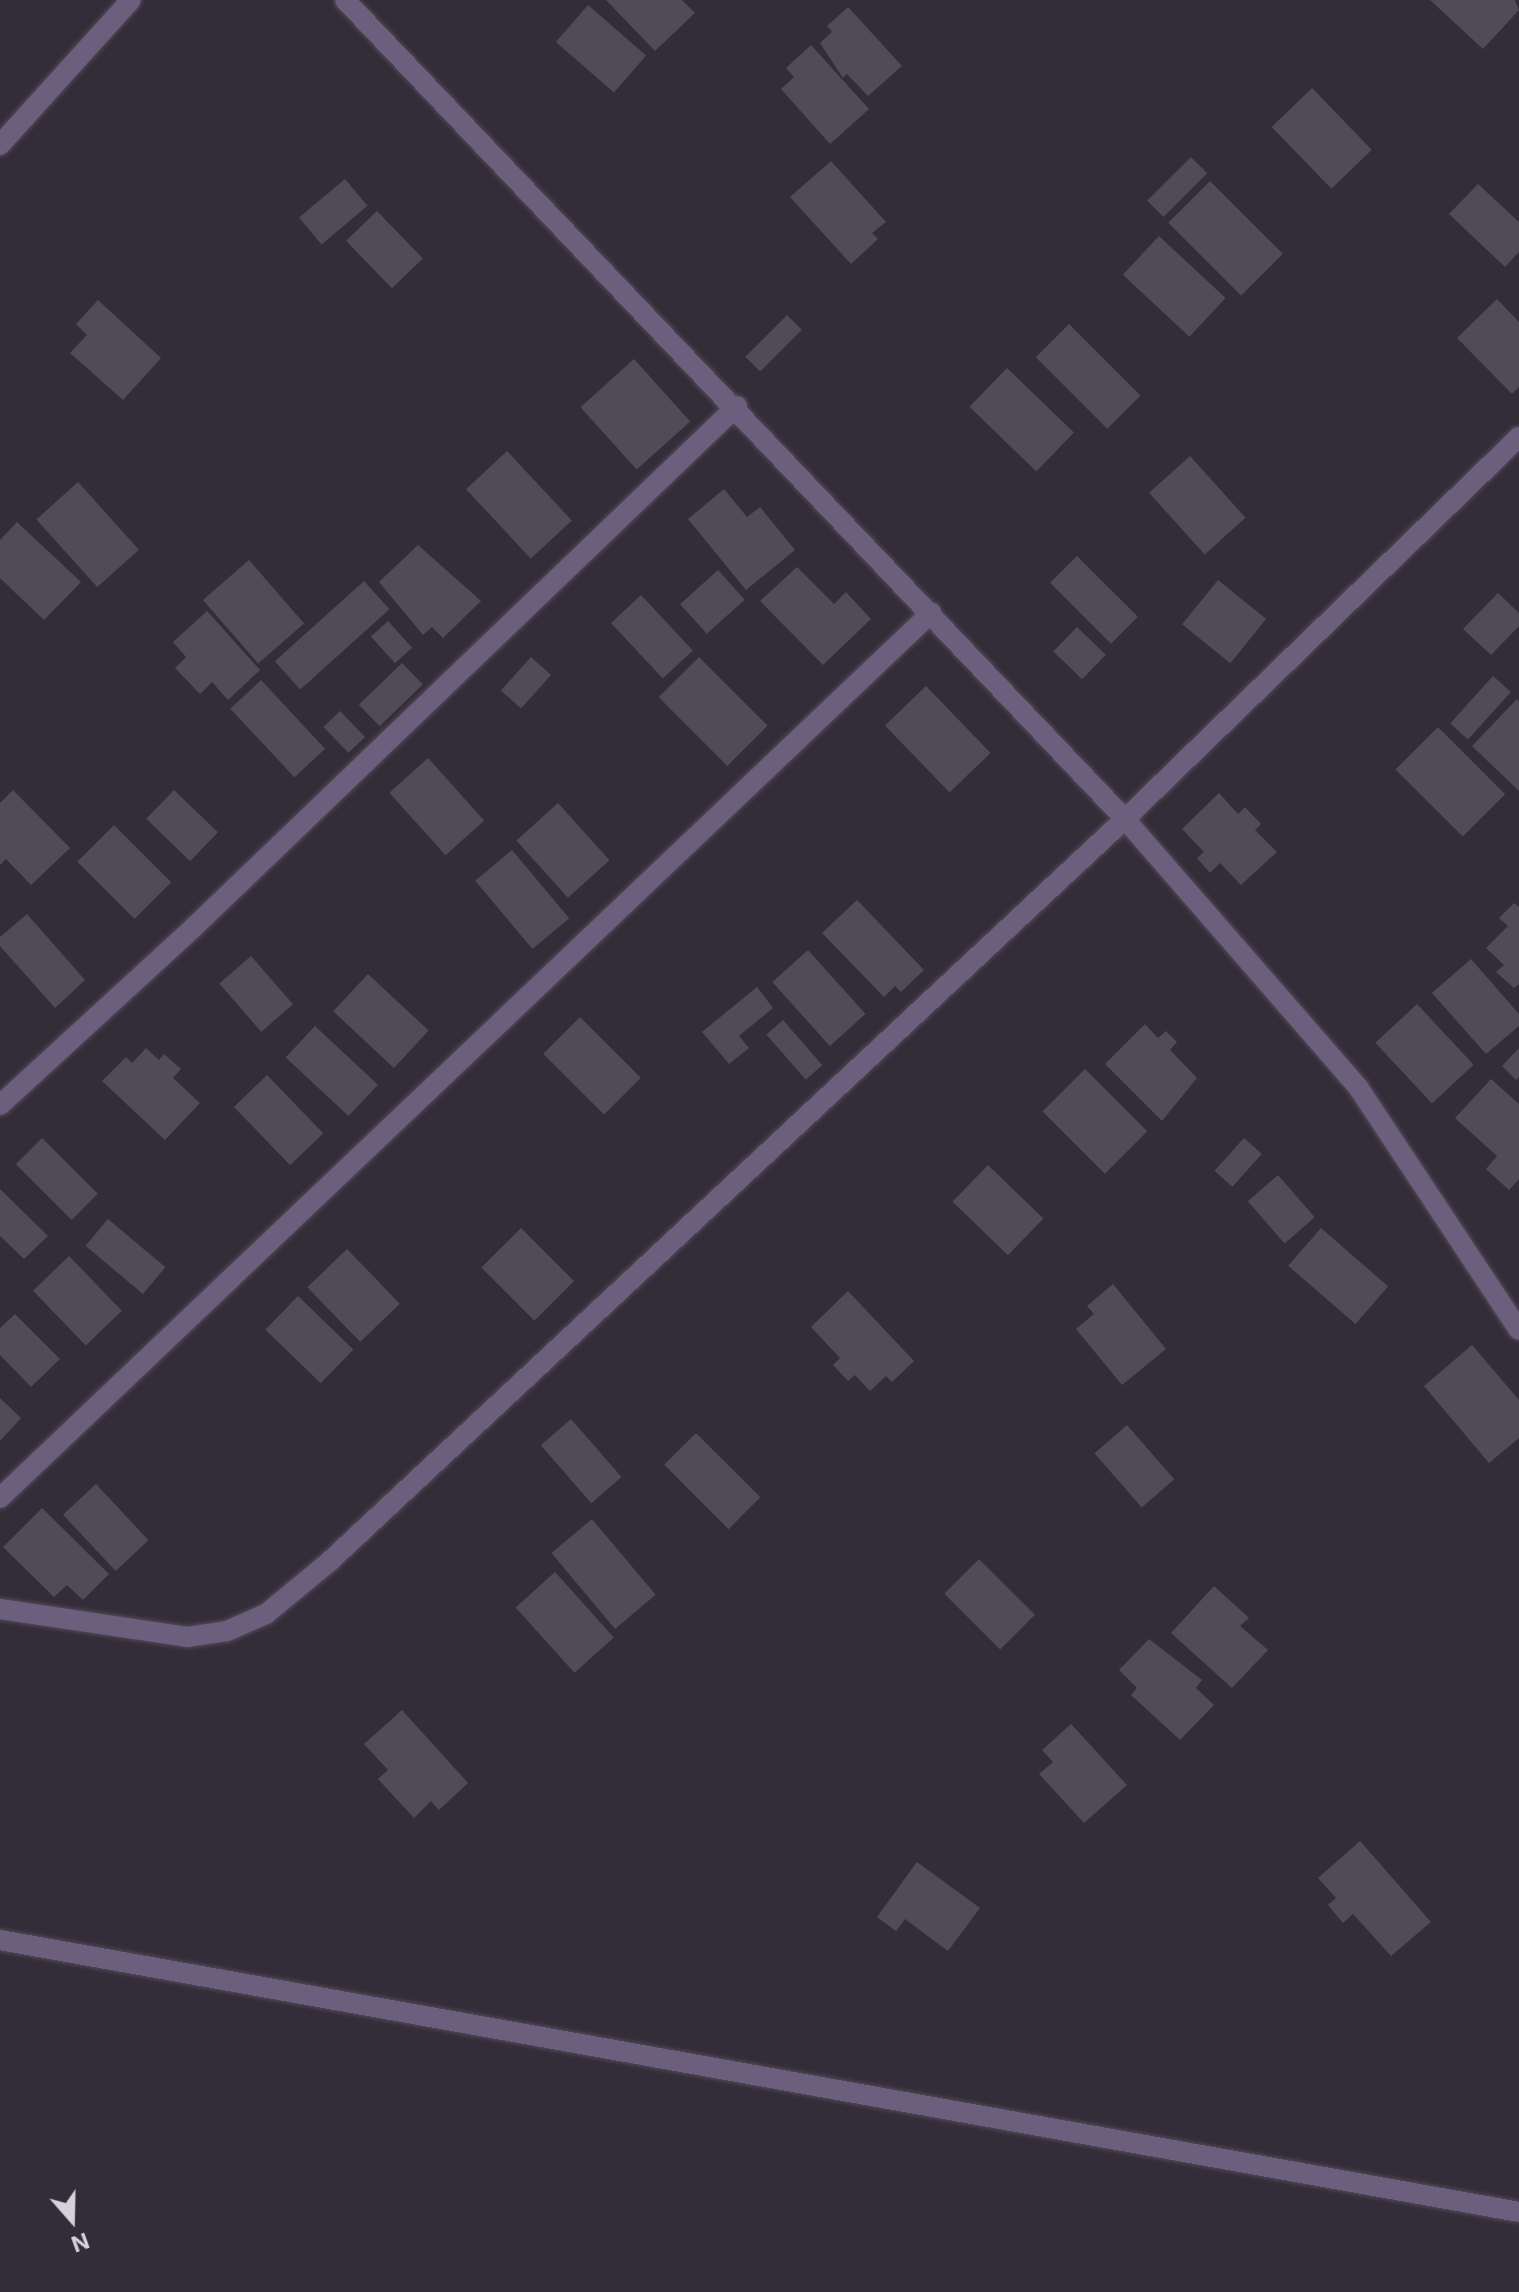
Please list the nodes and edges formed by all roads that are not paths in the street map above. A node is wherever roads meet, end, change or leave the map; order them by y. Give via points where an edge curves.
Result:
1 (131, 0) edge
2 (345, 0) edge
3 (0, 145) edge
4 (737, 406) junction
5 (1519, 437) edge
6 (931, 613) junction
7 (1125, 819) junction
8 (0, 1105) edge
9 (1519, 1330) edge
10 (0, 1498) edge
11 (0, 1609) edge
12 (0, 1940) edge
13 (1519, 2212) edge

1 - 3 street
2 - 4 street
4 - 6 street
4 - 8 street via 193,928
5 - 7 street
6 - 7 street
6 - 10 street
7 - 9 street via 1358,1087
7 - 11 street via 330,1561 266,1614 227,1631 187,1637
12 - 13 street

